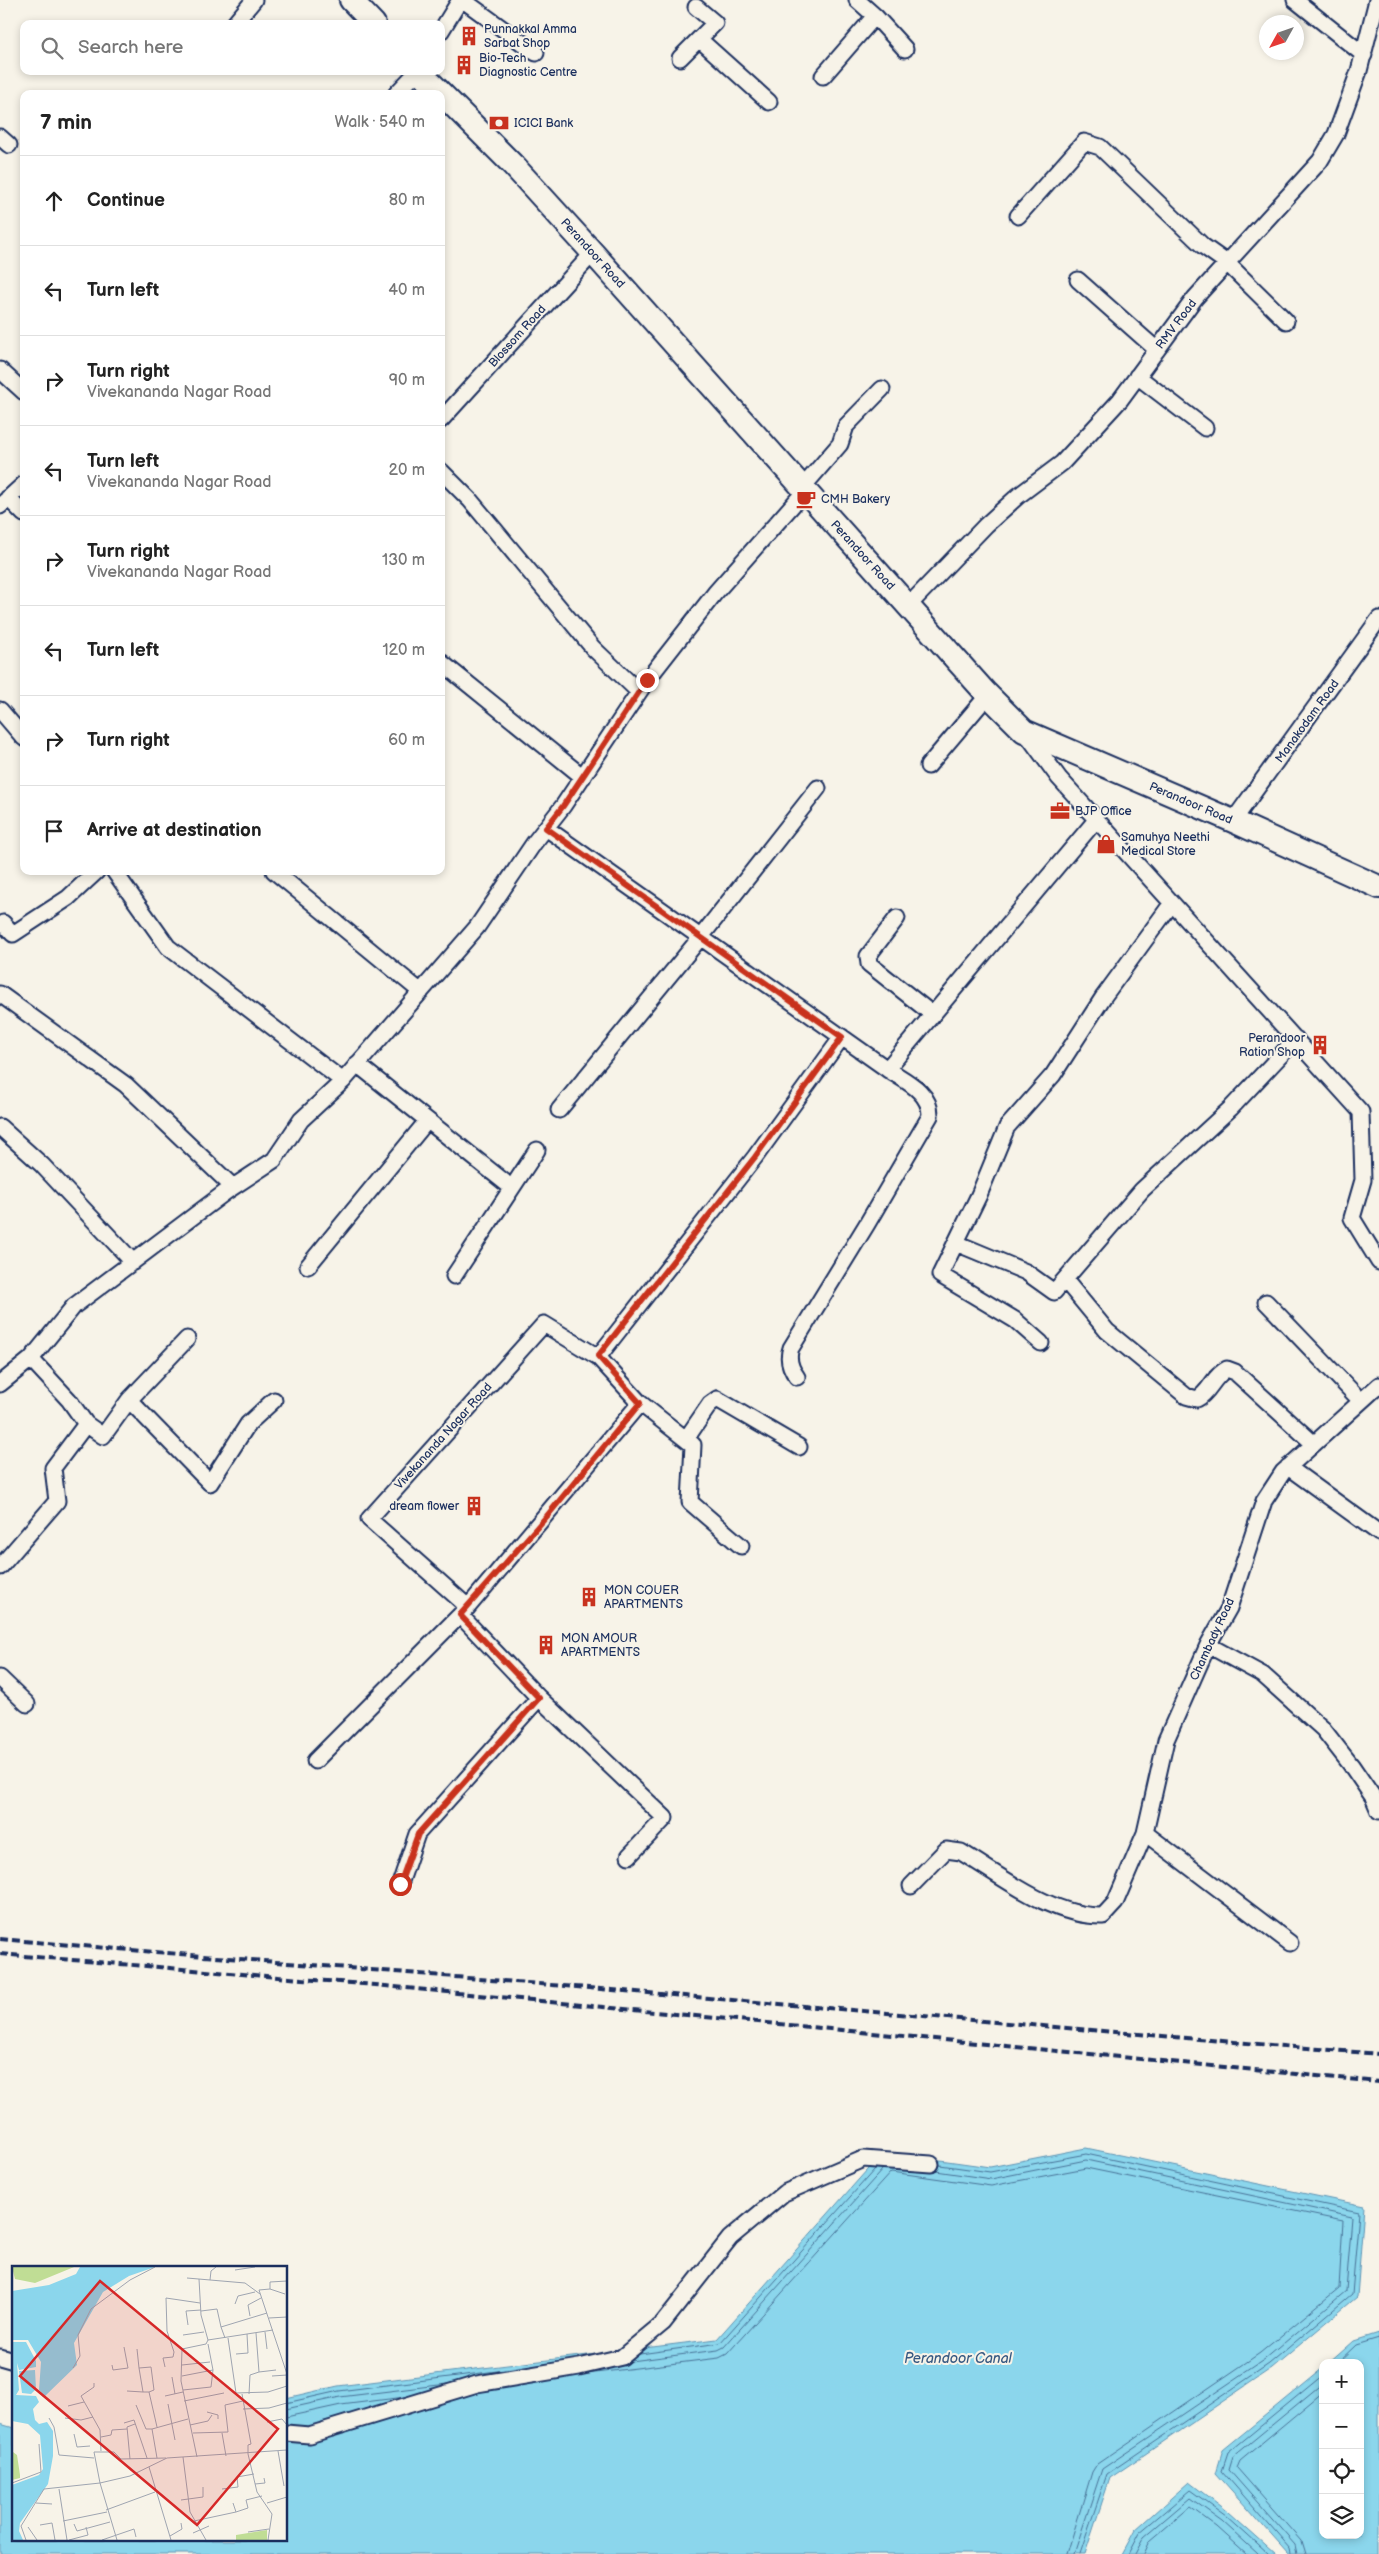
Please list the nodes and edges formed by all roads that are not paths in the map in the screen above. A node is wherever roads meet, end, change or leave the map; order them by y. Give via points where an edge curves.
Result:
1 (254, 0) edge
2 (351, 0) edge
3 (461, 0) edge
4 (857, 0) edge
5 (1296, 0) edge
6 (1377, 0) edge
7 (694, 2) edge
8 (875, 16) junction
9 (237, 20) edge
10 (370, 20) edge
11 (445, 25) edge
12 (698, 39) junction
13 (905, 49) dead end
14 (536, 53) dead end
15 (1364, 55) junction
16 (680, 58) dead end
17 (415, 75) edge
18 (423, 75) edge
19 (823, 76) dead end
20 (400, 90) edge
21 (438, 90) edge
22 (445, 97) edge
23 (769, 102) dead end
24 (1018, 216) dead end
25 (593, 253) junction
26 (1227, 263) junction
27 (1078, 280) dead end
28 (1286, 321) dead end
29 (1157, 350) junction
30 (0, 370) edge
31 (1137, 376) junction
32 (20, 388) edge
33 (882, 389) dead end
34 (445, 416) edge
35 (1205, 428) dead end
36 (445, 475) edge
37 (20, 488) edge
38 (804, 490) junction
39 (4, 502) edge
40 (20, 512) edge
41 (909, 605) junction
42 (1379, 619) edge
43 (445, 665) edge
44 (640, 692) junction
45 (988, 695) junction
46 (0, 710) edge
47 (1024, 731) junction
48 (20, 733) edge
49 (928, 766) dead end
50 (583, 777) junction
51 (818, 788) dead end
52 (1096, 820) junction
53 (1233, 821) junction
54 (546, 828) junction
55 (93, 875) edge
56 (117, 875) edge
57 (279, 875) edge
58 (1379, 887) edge
59 (1172, 903) junction
60 (898, 918) dead end
61 (0, 925) edge
62 (700, 938) junction
63 (421, 992) junction
64 (0, 994) edge
65 (932, 1014) junction
66 (842, 1037) junction
67 (1296, 1039) junction
68 (357, 1064) junction
69 (887, 1069) junction
70 (343, 1081) junction
71 (559, 1110) dead end
72 (428, 1121) junction
73 (0, 1127) edge
74 (537, 1150) dead end
75 (233, 1188) junction
76 (512, 1188) junction
77 (956, 1243) junction
78 (133, 1262) junction
79 (1379, 1262) edge
80 (308, 1266) dead end
81 (454, 1276) dead end
82 (1065, 1280) junction
83 (1266, 1302) dead end
84 (187, 1340) dead end
85 (1041, 1343) dead end
86 (598, 1356) junction
87 (31, 1359) junction
88 (797, 1377) dead end
89 (0, 1384) edge
90 (1379, 1385) edge
91 (129, 1400) junction
92 (274, 1400) dead end
93 (1361, 1401) junction
94 (640, 1403) junction
95 (86, 1424) junction
96 (686, 1439) junction
97 (1314, 1444) junction
98 (799, 1447) dead end
99 (1288, 1467) junction
100 (1379, 1532) edge
101 (740, 1546) dead end
102 (0, 1567) edge
103 (464, 1611) junction
104 (1208, 1646) junction
105 (0, 1678) edge
106 (539, 1698) junction
107 (27, 1704) dead end
108 (316, 1761) dead end
109 (1379, 1811) edge
110 (1145, 1833) junction
111 (629, 1856) dead end
112 (400, 1884) dead end
113 (911, 1886) dead end
114 (1290, 1944) dead end
115 (931, 2164) dead end
116 (288, 2433) edge

1 - 9 street
2 - 10 main road
3 - 11 street
3 - 14 street
4 - 8 street
5 - 15 street
6 - 15 street, RMV Road
7 - 12 street via 715,23
8 - 13 street
8 - 19 street
12 - 16 street
12 - 23 street
15 - 26 street, RMV Road via 1336,134 1320,161
17 - 20 street
18 - 21 main road, Perandoor Road
22 - 25 main road, Perandoor Road
24 - 26 street via 1084,142 1100,147 1203,246
25 - 34 street, Blossom Road
25 - 38 main road, Perandoor Road
26 - 28 street
26 - 29 street, RMV Road via 1195,298
27 - 29 street
29 - 31 street, RMV Road
30 - 32 street
31 - 35 street
31 - 41 street, RMV Road via 1120,400 1062,463 986,525
33 - 38 street via 846,426 840,444
36 - 44 street via 470,500 593,648
37 - 39 street
38 - 41 main road, Perandoor Road
38 - 44 street via 715,593
39 - 40 street
41 - 45 main road, Perandoor Road
42 - 53 street, Manakodam Road
43 - 50 street
44 - 50 street
45 - 47 main road, Perandoor Road
45 - 49 street
46 - 48 street
47 - 52 street
47 - 53 main road, Perandoor Road
50 - 54 street
51 - 62 street
52 - 59 street
52 - 65 street
53 - 58 main road, Perandoor Road
54 - 62 street
54 - 63 street via 477,926
55 - 61 street via 68,898 12,934 3,923
56 - 70 street via 168,947
57 - 63 street
59 - 67 street
59 - 77 street via 1104,996 1053,1075 1007,1126
60 - 65 street via 868,956 868,964
62 - 66 street
62 - 71 street
63 - 68 street
64 - 75 street via 126,1085
65 - 69 street
66 - 69 street
66 - 86 street via 755,1157
67 - 79 street via 1361,1112 1363,1180 1352,1218
67 - 82 street via 1231,1108 1142,1190
68 - 70 street
68 - 72 street
69 - 88 street via 925,1096 930,1116 790,1348 788,1355
70 - 75 street via 301,1120 274,1160
72 - 76 street
72 - 80 street
73 - 78 street via 42,1164
74 - 76 street
75 - 78 street
76 - 81 street
77 - 82 street via 1026,1272 1054,1292
77 - 85 street via 940,1275 1014,1320
78 - 87 street via 74,1306
82 - 97 street via 1107,1331 1186,1396 1197,1399 1204,1395 1220,1372 1227,1369 1235,1372
83 - 93 street
84 - 91 street
86 - 94 street, Vivekananda Nagar Road
86 - 103 street, Vivekananda Nagar Road via 544,1324 369,1519
87 - 89 street
87 - 95 street via 69,1400
90 - 93 street, Chambady Road
91 - 92 street via 210,1483 248,1424
91 - 95 street via 103,1436
93 - 97 street, Chambady Road
94 - 96 street, Vivekananda Nagar Road
94 - 103 street
95 - 102 street via 53,1468 57,1501
96 - 98 street via 717,1399
96 - 101 street via 693,1445 690,1502
97 - 99 street, Chambady Road
99 - 100 street
99 - 104 street, Chambady Road via 1264,1501 1229,1608
103 - 106 street
103 - 108 street
104 - 109 street via 1263,1675 1323,1730 1357,1773
104 - 110 street, Chambady Road via 1166,1740
105 - 107 street
106 - 111 street via 665,1818
106 - 112 street via 418,1834
110 - 113 street, Chambady Road via 1115,1903 1103,1916 1056,1909 961,1852 946,1850
110 - 114 street
115 - 116 street via 863,2159 784,2193 730,2238 663,2323 622,2356 579,2367 478,2384 309,2435

